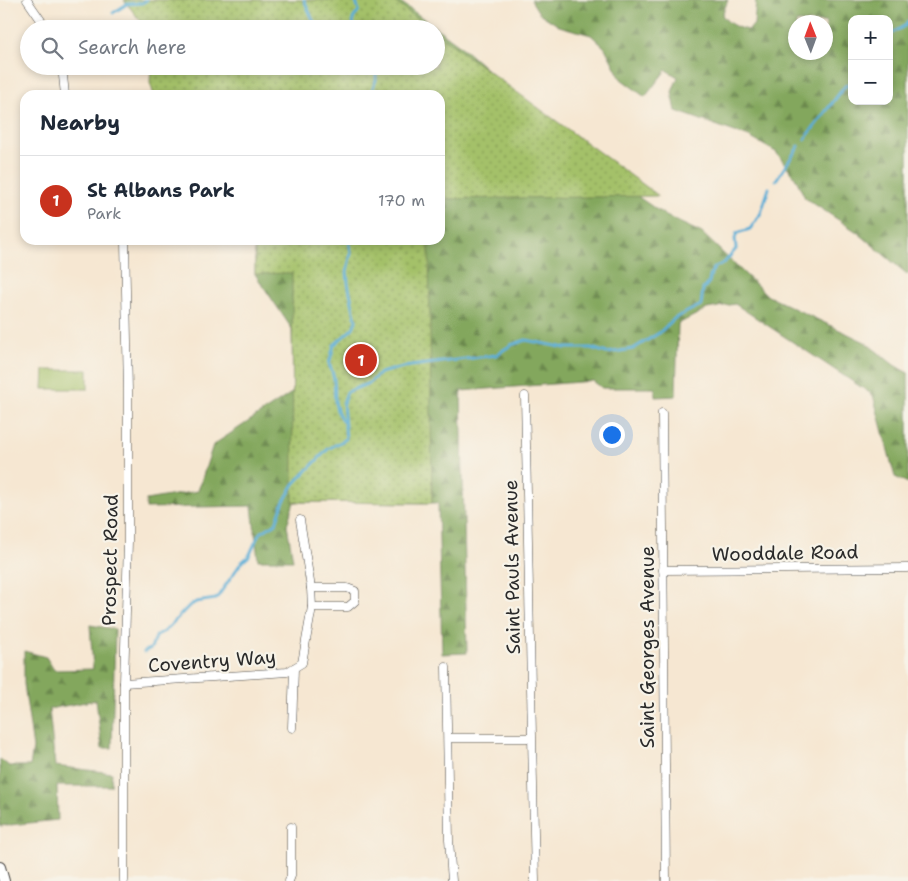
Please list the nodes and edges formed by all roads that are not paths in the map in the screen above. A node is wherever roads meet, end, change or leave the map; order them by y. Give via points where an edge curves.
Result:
1 (27, 0) edge
2 (41, 20) edge
3 (63, 75) edge
4 (64, 90) edge
5 (125, 245) edge
6 (525, 396) dead end
7 (662, 413) dead end
8 (300, 520) dead end
9 (908, 568) edge
10 (663, 570) junction
11 (311, 588) junction
12 (312, 608) junction
13 (294, 668) junction
14 (446, 668) dead end
15 (124, 683) junction
16 (292, 728) dead end
17 (448, 738) junction
18 (531, 738) junction
19 (290, 827) dead end
20 (0, 867) edge
21 (4, 881) edge
22 (124, 881) edge
23 (288, 881) edge
24 (452, 881) edge
25 (535, 881) edge
26 (666, 881) edge

1 - 2 street
3 - 4 street
5 - 15 street, Prospect Road via 128,541
6 - 18 street, Saint Pauls Avenue
7 - 10 street, Saint Georges Avenue
8 - 11 street, Coventry Way
9 - 10 street, Wooddale Road
10 - 26 street, Saint Georges Avenue
11 - 12 street, Coventry Way
11 - 12 street via 355,591 354,601 348,607
12 - 13 street, Coventry Way via 302,664
13 - 15 street, Coventry Way via 287,672
13 - 16 street
14 - 17 street
15 - 22 street, Prospect Road
17 - 18 street
17 - 24 street
18 - 25 street, Saint Pauls Avenue
19 - 23 street via 291,876
20 - 21 street

